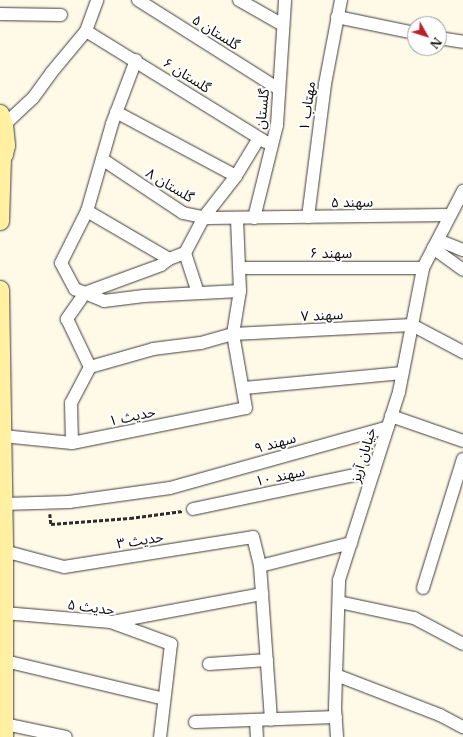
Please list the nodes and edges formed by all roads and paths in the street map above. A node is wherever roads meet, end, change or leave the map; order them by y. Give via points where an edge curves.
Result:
1 (97, 0) edge
2 (138, 0) edge
3 (239, 0) edge
4 (284, 0) edge
5 (341, 0) edge
6 (0, 14) edge
7 (61, 15) dead end
8 (337, 17) junction
9 (283, 25) junction
10 (86, 31) junction
11 (407, 31) edge
12 (447, 39) edge
13 (463, 42) edge
14 (136, 60) junction
15 (279, 90) junction
16 (116, 112) junction
17 (2, 119) edge
18 (259, 138) junction
19 (272, 146) junction
20 (1, 157) edge
21 (102, 159) junction
22 (236, 176) junction
23 (462, 194) edge
24 (87, 211) junction
25 (450, 215) junction
26 (204, 217) junction
27 (308, 217) junction
28 (237, 218) junction
29 (254, 218) junction
30 (0, 221) edge
31 (435, 244) junction
32 (463, 250) edge
33 (185, 253) junction
34 (169, 259) junction
35 (239, 268) junction
36 (423, 268) junction
37 (463, 270) edge
38 (0, 289) edge
39 (240, 291) junction
40 (85, 293) junction
41 (198, 293) junction
42 (412, 326) junction
43 (233, 334) junction
44 (463, 352) edge
45 (90, 367) junction
46 (402, 373) junction
47 (244, 388) junction
48 (389, 421) junction
49 (3, 436) junction
50 (463, 440) edge
51 (72, 443) junction
52 (463, 459) edge
53 (374, 471) junction
54 (48, 502) junction
55 (2, 504) edge
56 (193, 509) joint
57 (351, 543) junction
58 (4, 552) junction
59 (260, 566) junction
60 (423, 588) dead end
61 (262, 594) junction
62 (339, 602) junction
63 (4, 613) junction
64 (111, 622) junction
65 (463, 644) edge
66 (267, 660) junction
67 (5, 661) junction
68 (209, 664) dead end
69 (336, 675) junction
70 (164, 700) junction
71 (336, 717) junction
72 (256, 720) junction
73 (271, 720) junction
74 (195, 722) dead end
75 (463, 727) edge
76 (4, 730) edge
77 (66, 737) edge
78 (160, 737) edge
79 (257, 737) edge
80 (337, 737) edge

1 - 10 street
2 - 15 street, گلستان ۵
3 - 9 street
4 - 9 street, گلستان
5 - 8 street, مهتاب ۱
6 - 7 street
8 - 11 street
8 - 27 street, مهتاب ۱ via 325,84
9 - 15 street, گلستان
10 - 14 street, گلستان ۶
10 - 17 street via 33,98
12 - 13 street
14 - 16 street
14 - 18 street, گلستان ۶
15 - 19 street, گلستان via 277,125
16 - 21 street
16 - 22 street
17 - 20 street via 6,145
18 - 19 street, گلستان ۶
18 - 22 street
19 - 29 street, گلستان
20 - 30 street
21 - 24 street
21 - 26 street, گلستان ۸ via 183,213
22 - 26 street
23 - 25 street, خیابان آریز
24 - 34 street
24 - 40 street via 61,263 75,289
25 - 27 street, سهند ۵
25 - 31 street, خیابان آریز
26 - 28 street, گلستان ۸
26 - 33 street
27 - 29 street, سهند ۵
28 - 29 street, گلستان ۸
28 - 35 street
31 - 32 street
31 - 36 street, خیابان آریز
31 - 37 street
33 - 34 street
33 - 41 street
34 - 40 street via 161,265
35 - 36 street, سهند ۶
35 - 39 street
36 - 42 street, خیابان آریز
38 - 49 street
39 - 41 street
39 - 43 street
40 - 41 street via 104,301
40 - 45 street via 68,319
42 - 43 street, سهند ۷
42 - 44 street
42 - 46 street, خیابان آریز
43 - 45 street, سهند ۷ via 201,343 153,349
43 - 47 street
45 - 51 street via 71,403
46 - 47 street
46 - 48 street, خیابان آریز
47 - 51 street, حدیث ۱ via 246,408
48 - 50 street
48 - 53 street, خیابان آریز
48 - 54 street, سهند ۹ via 170,488 69,502
49 - 51 street, حدیث ۱
49 - 55 street
52 - 60 street
53 - 56 street, سهند ۱۰
53 - 57 street, خیابان آریز
54 - 55 street, سهند ۹
54 - 56 path via 51,524 130,518
55 - 58 street
57 - 59 street
57 - 62 street, خیابان آریز via 339,580
58 - 59 street, حدیث ۳ via 64,567 253,537
58 - 63 street
59 - 61 street
61 - 64 street
61 - 66 street
62 - 65 street via 414,618
62 - 69 street, خیابان آریز
63 - 64 street, حدیث ۵
63 - 67 street
64 - 70 street, حدیث ۵ via 171,644
66 - 68 street
66 - 73 street
67 - 70 street
67 - 76 street
69 - 71 street, خیابان آریز
69 - 75 street via 440,714
70 - 78 street
71 - 73 street
71 - 80 street, خیابان آریز
72 - 73 street
72 - 74 street
72 - 79 street
76 - 77 street

